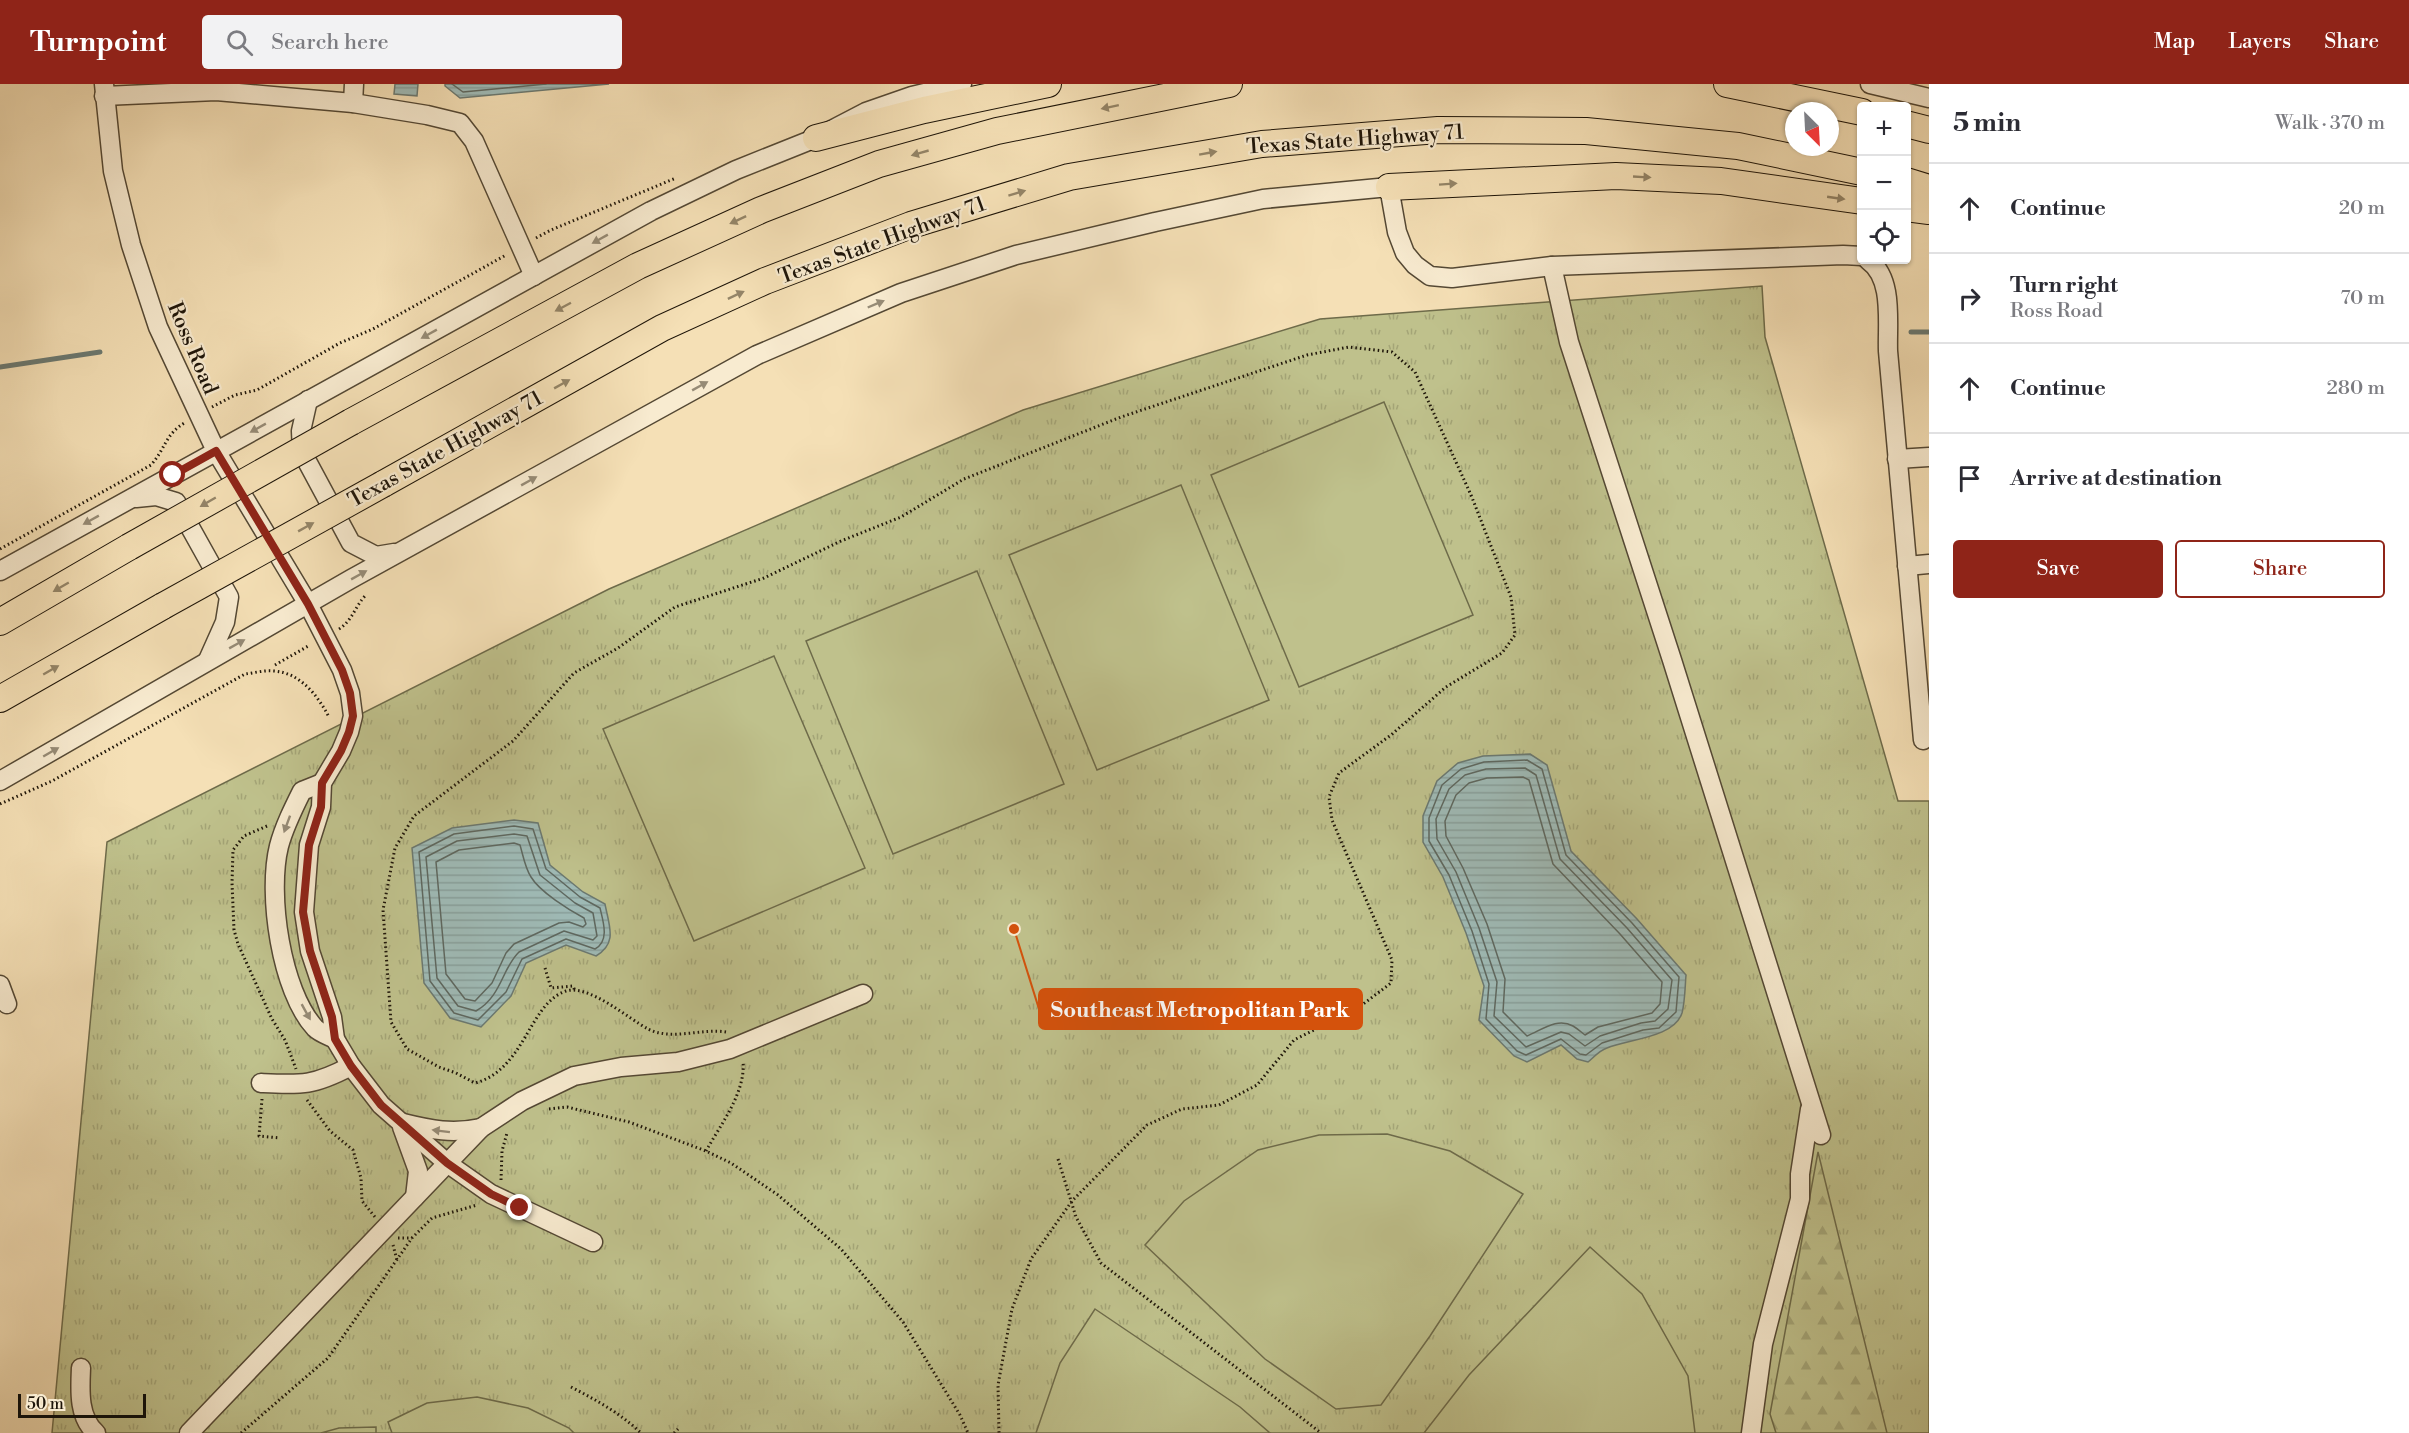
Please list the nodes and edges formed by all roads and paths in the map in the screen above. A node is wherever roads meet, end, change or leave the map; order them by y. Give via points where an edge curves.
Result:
1 (354, 84) edge
2 (962, 84) edge
3 (1048, 84) edge
4 (1229, 84) edge
5 (1727, 84) edge
6 (1869, 84) edge
7 (216, 88) edge
8 (104, 90) edge
9 (1929, 98) edge
10 (352, 103) junction
11 (1857, 111) edge
12 (1911, 125) edge
13 (1929, 130) edge
14 (816, 138) junction
15 (1857, 171) edge
16 (685, 174) dead end
17 (1911, 183) edge
18 (1389, 187) junction
19 (1929, 188) edge
20 (1857, 200) edge
21 (1911, 209) edge
22 (1929, 211) edge
23 (521, 247) junction
24 (1857, 256) edge
25 (1872, 264) edge
26 (1552, 266) junction
27 (534, 276) junction
28 (230, 397) dead end
29 (308, 400) junction
30 (178, 427) dead end
31 (216, 451) junction
32 (1929, 457) edge
33 (1897, 459) junction
34 (129, 499) junction
35 (0, 549) edge
36 (400, 552) junction
37 (1929, 564) edge
38 (1907, 566) junction
39 (0, 571) edge
40 (366, 595) dead end
41 (308, 604) junction
42 (0, 622) edge
43 (342, 627) dead end
44 (208, 660) junction
45 (1922, 665) edge
46 (0, 699) edge
47 (329, 717) dead end
48 (1923, 740) dead end
49 (0, 782) edge
50 (322, 783) junction
51 (0, 804) edge
52 (268, 825) dead end
53 (303, 912) junction
54 (276, 916) junction
55 (545, 968) dead end
56 (0, 985) edge
57 (575, 991) junction
58 (863, 994) dead end
59 (7, 1004) dead end
60 (335, 1039) junction
61 (741, 1044) junction
62 (351, 1066) junction
63 (302, 1085) junction
64 (261, 1088) joint
65 (1811, 1104) junction
66 (400, 1122) junction
67 (481, 1128) junction
68 (1821, 1135) dead end
69 (280, 1138) dead end
70 (706, 1151) dead end
71 (1058, 1158) dead end
72 (447, 1163) junction
73 (415, 1197) junction
74 (1072, 1201) junction
75 (384, 1229) junction
76 (593, 1242) dead end
77 (397, 1260) dead end
78 (81, 1368) dead end
79 (571, 1387) dead end
80 (678, 1429) dead end
81 (96, 1433) edge
82 (189, 1433) edge
83 (641, 1433) edge
84 (674, 1433) edge
85 (999, 1433) edge
86 (1321, 1433) edge
87 (1751, 1433) edge

1 - 10 street
2 - 14 street via 866,112
3 - 14 highway
4 -> 42 highway, bridge via 997,130 879,164 761,210 638,266 351,422
5 - 11 highway
6 - 9 street
7 - 8 street
7 - 10 street
8 - 31 street, Ross Road via 113,171 131,245 158,327
10 - 23 street via 460,123 474,141
12 - 13 highway
14 -> 27 street via 736,170 651,211
46 -> 15 highway, Texas State Highway 71, bridge via 662,328 765,281 910,225 1069,177 1262,144 1438,130 1586,131 1738,146
16 - 23 path via 551,230
17 - 19 highway
18 -> 20 highway via 1616,176 1721,181
18 - 26 street via 1397,232 1406,253 1430,276 1452,278
36 -> 18 street via 757,355 901,293 1016,255 1155,222 1263,199
21 - 22 highway
23 - 27 street
23 - 28 path via 257,390
24 - 26 street
25 - 33 street via 1881,274 1885,288
26 - 65 street via 1569,342
27 -> 29 street
29 -> 31 street
29 - 36 street via 301,431 302,452 351,543 376,556
30 - 35 path via 151,465
31 - 34 street
31 - 41 street, Ross Road
32 - 33 street
33 - 38 street
34 -> 39 street
34 - 44 street via 156,496 176,502 229,597 225,622
41 -> 36 street
37 - 38 street
38 - 45 street
40 - 43 path
44 -> 41 street
41 - 50 street, Ross Road via 342,670 353,716 341,751
49 -> 44 street
45 - 48 street
47 - 51 path via 307,686 290,675 274,671 245,674 52,781
50 - 53 street via 321,807 309,845
50 -> 54 street via 302,791 288,819 277,859
52 - 63 path via 244,836 233,850 234,930
53 - 54 street via 294,917
53 - 60 street
54 -> 60 street via 285,966 295,991 316,1029
55 - 57 path via 551,988 573,986
56 - 59 street
57 - 61 path via 590,993 651,1031 680,1034 717,1030 738,1034
57 - 74 path via 568,990 552,999 505,1068 488,1080 475,1083 407,1049 391,1022 383,910 395,848 414,816 513,741 574,673 675,608 764,578 901,517 964,479 1121,417 1307,355 1348,347 1392,352 1415,372 1471,495 1511,597 1515,634 1502,654 1446,687 1339,773 1329,797 1332,820 1392,960 1391,983 1358,1008 1294,1040 1257,1085 1219,1105 1182,1108 1147,1125
58 - 61 street
60 - 62 street
61 - 67 street via 678,1062 574,1076 522,1101
61 - 70 path via 744,1075
62 - 63 street via 325,1080
62 - 66 street via 381,1105
63 - 64 street
63 - 75 path via 307,1100 330,1131 353,1150 361,1178 362,1201
64 - 69 path via 259,1136
65 - 68 street
65 - 87 street via 1800,1199 1763,1344
67 -> 66 street via 447,1132
66 - 72 street
66 - 73 street via 418,1171
67 - 72 street
71 - 74 path
72 - 73 street
72 - 76 street via 491,1194
73 - 75 street
74 - 85 path via 1031,1258 1012,1310 998,1385
74 - 86 path via 1076,1217 1101,1263
75 - 77 path
75 - 82 street
78 - 81 street via 80,1398 88,1426
79 - 83 path
80 - 84 path

